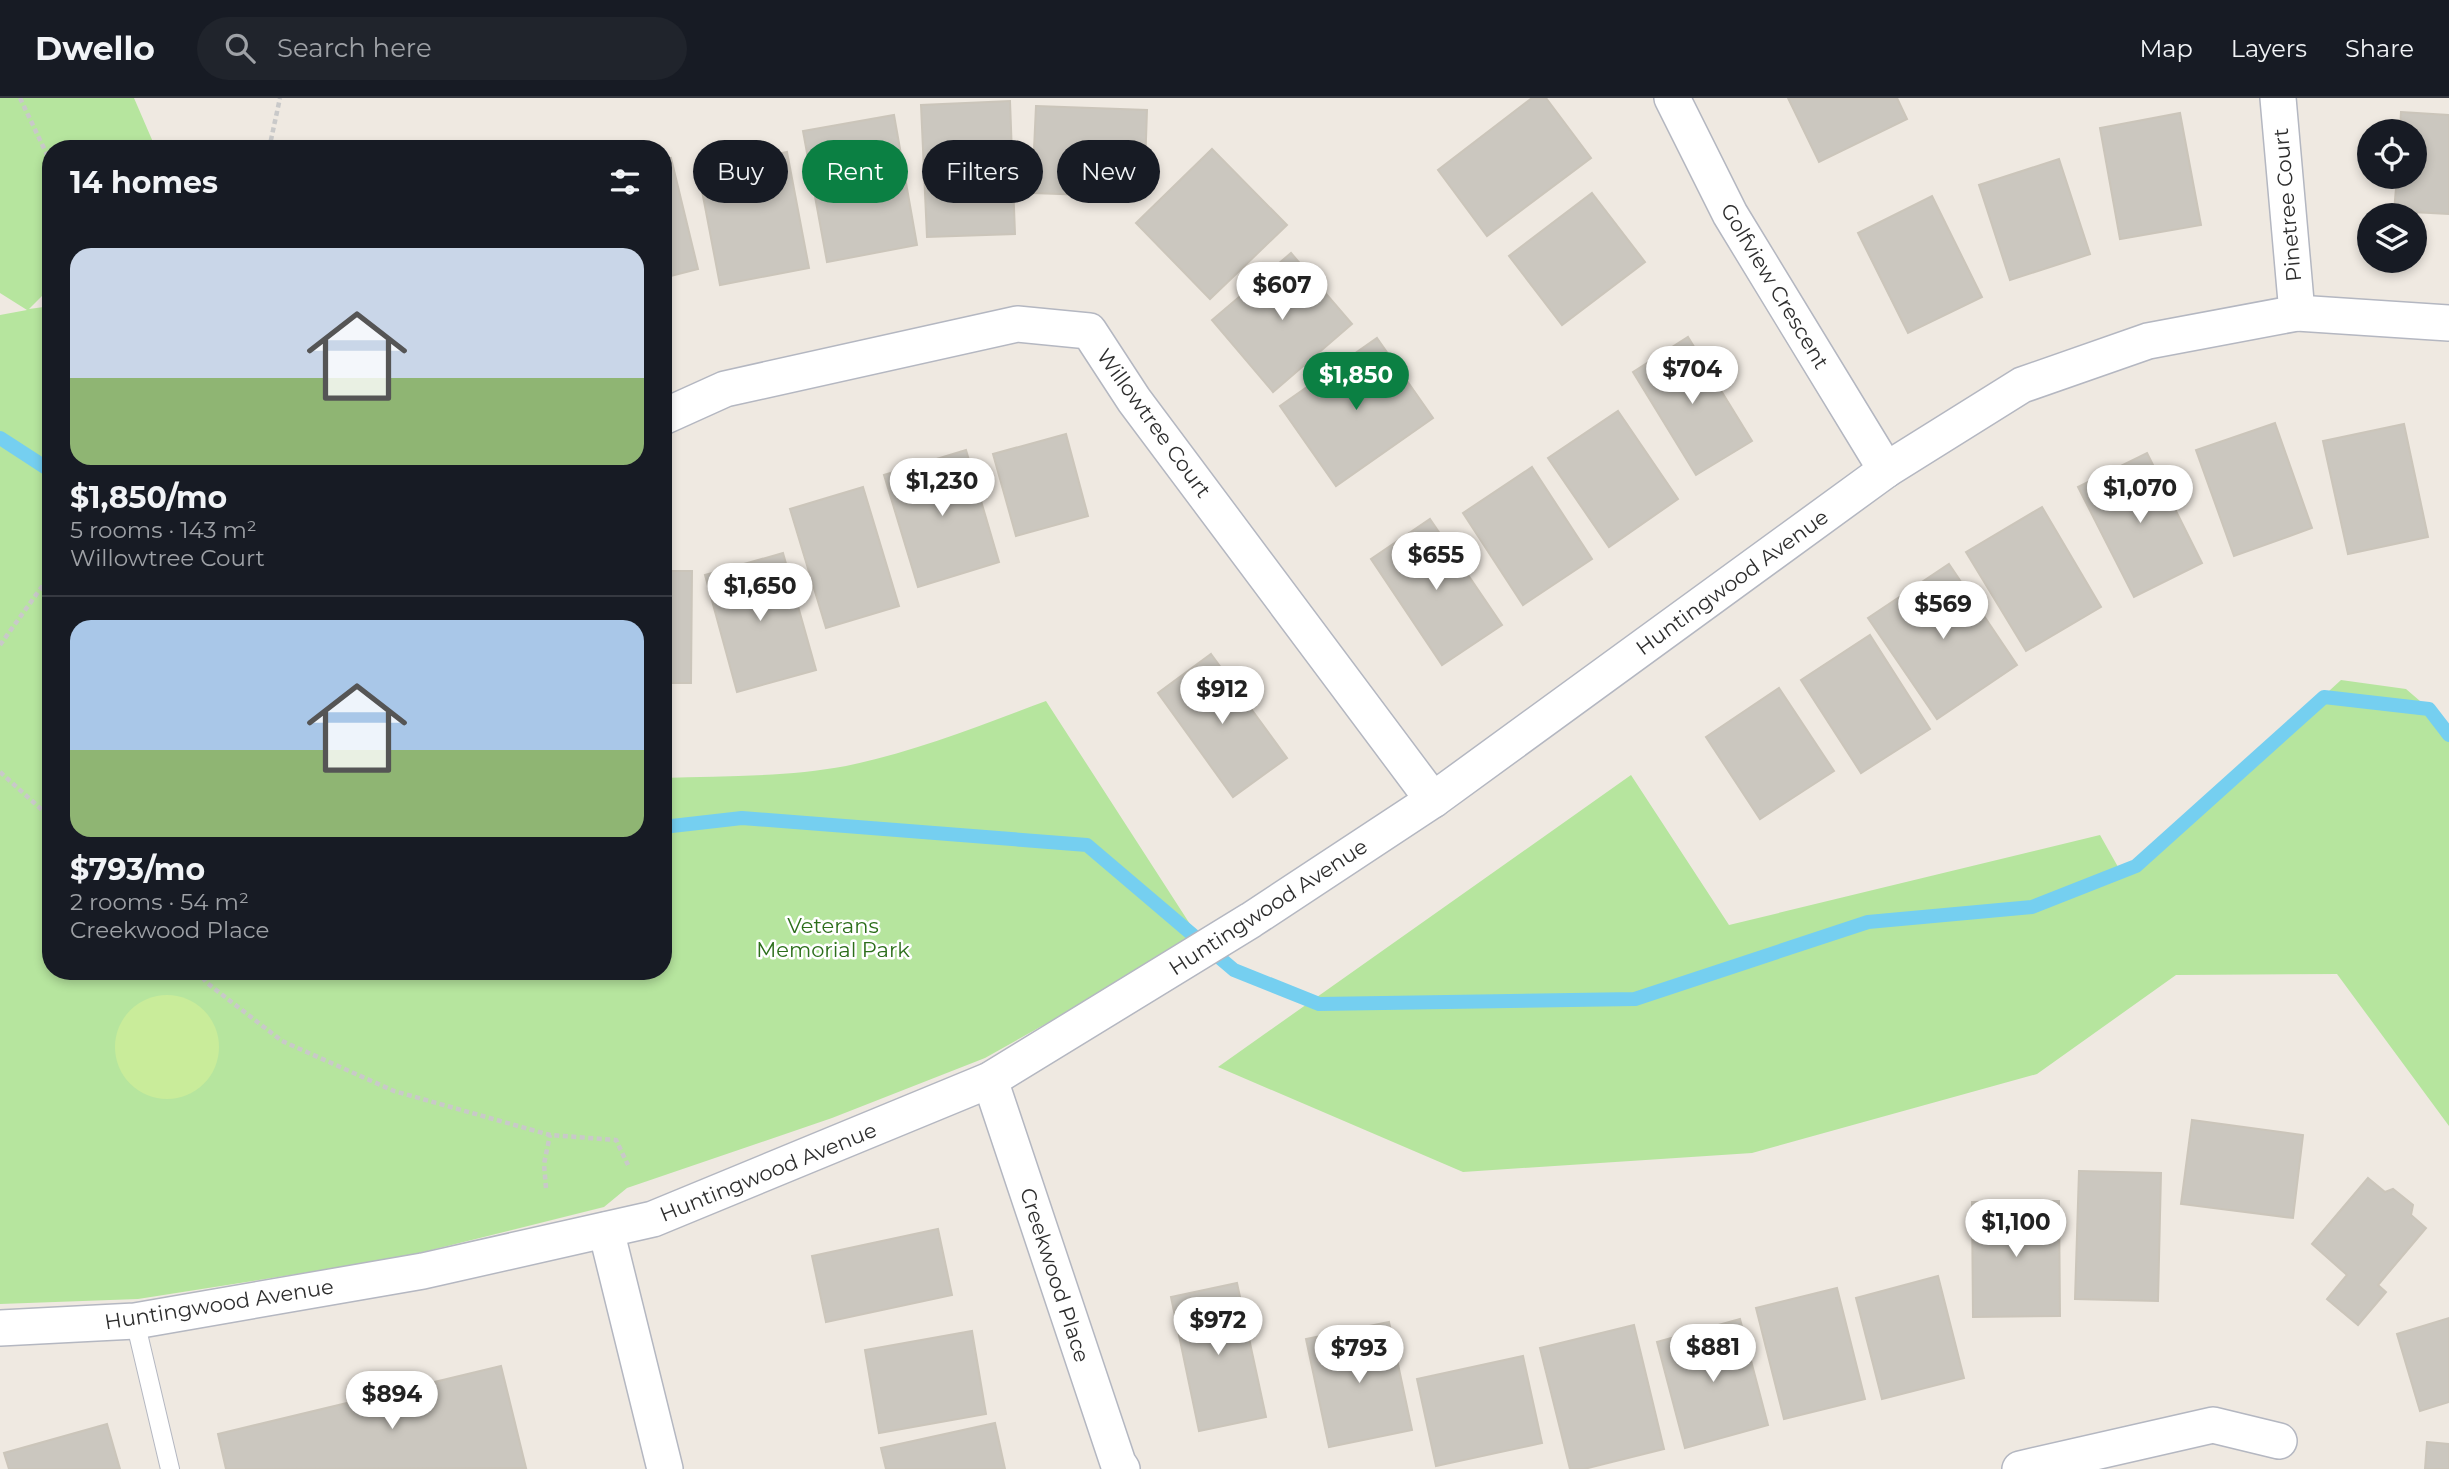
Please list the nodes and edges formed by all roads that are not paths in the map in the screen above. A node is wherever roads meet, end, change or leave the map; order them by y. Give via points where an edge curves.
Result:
1 (1672, 98) edge
2 (2278, 98) edge
3 (2297, 313) junction
4 (2449, 323) edge
5 (672, 413) edge
6 (1886, 470) junction
7 (1433, 800) junction
8 (990, 1080) junction
9 (606, 1230) junction
10 (135, 1321) junction
11 (0, 1328) edge
12 (2279, 1441) dead end
13 (170, 1469) edge
14 (665, 1469) edge
15 (1122, 1469) edge
16 (2020, 1469) edge

1 - 6 street, Golfview Crescent via 1730,214
2 - 3 street, Pinetree Court
3 - 4 street, Huntingwood Avenue
3 - 6 street, Huntingwood Avenue via 2148,341 2022,385
5 - 7 street, Willowtree Court via 725,389 1017,324 1089,331 1134,400
6 - 7 street, Huntingwood Avenue
7 - 8 street, Huntingwood Avenue via 1251,920
8 - 9 street, Huntingwood Avenue via 653,1219
8 - 15 street, Creekwood Place
9 - 10 street, Huntingwood Avenue via 423,1271
9 - 14 street
10 - 11 street, Huntingwood Avenue
10 - 13 lane
12 - 16 street via 2213,1426

